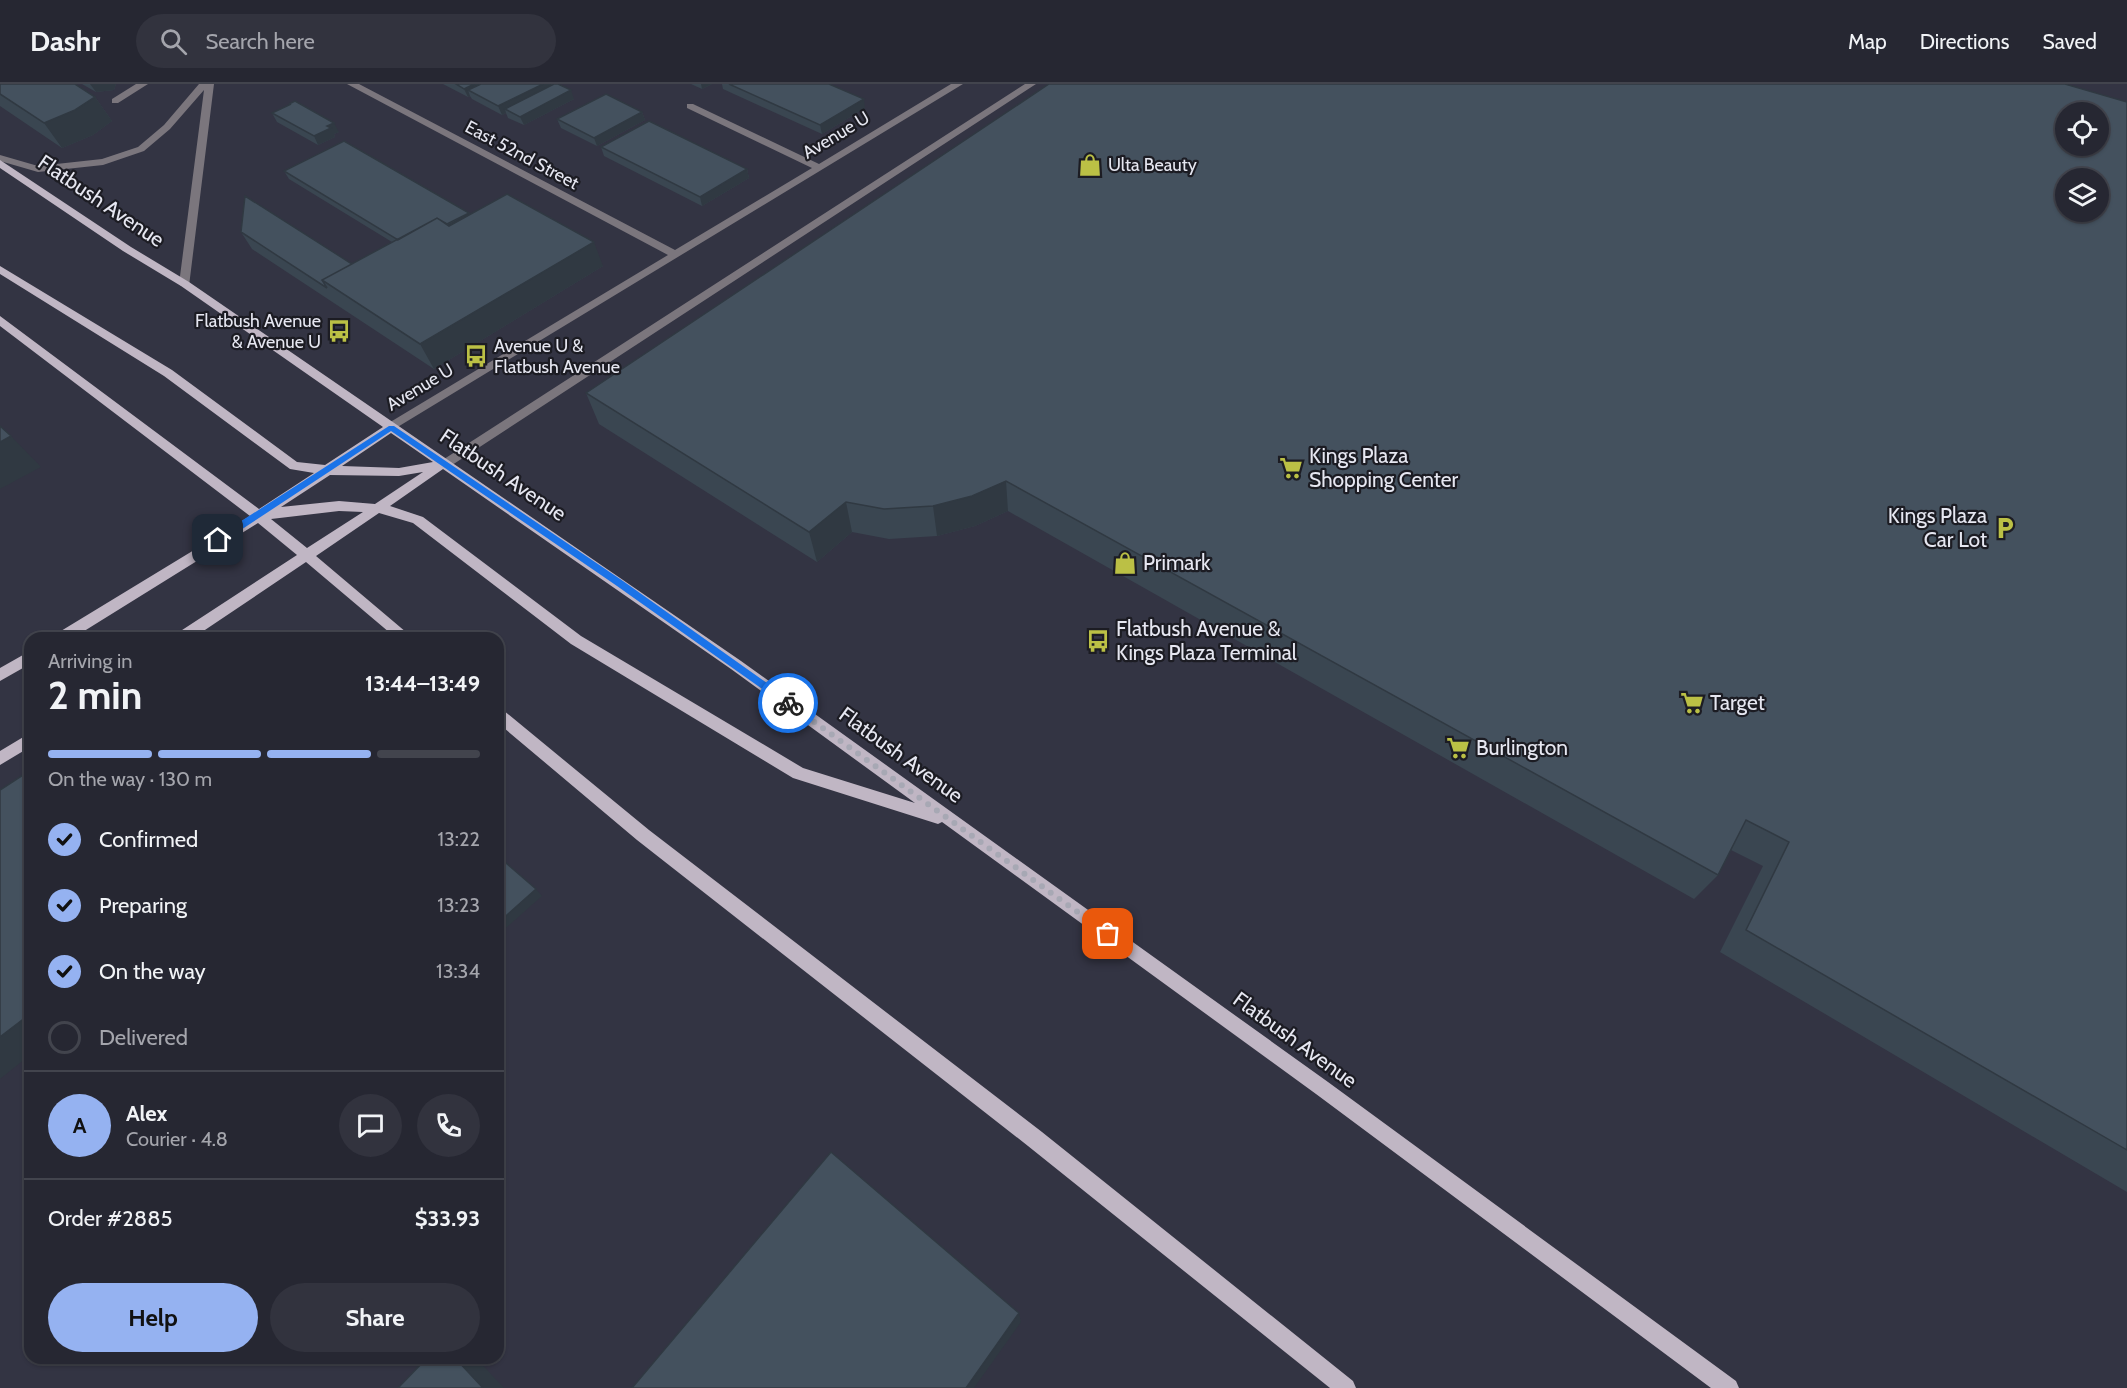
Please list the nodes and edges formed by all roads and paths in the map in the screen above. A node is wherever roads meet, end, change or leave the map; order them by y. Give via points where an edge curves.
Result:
1 (144, 84) edge
2 (207, 84) edge
3 (352, 84) edge
4 (933, 84) edge
5 (958, 84) edge
6 (1031, 84) edge
7 (948, 90) junction
8 (115, 101) dead end
9 (690, 106) dead end
10 (0, 158) edge
11 (0, 163) edge
12 (819, 168) junction
13 (676, 255) junction
14 (0, 269) edge
15 (185, 285) junction
16 (0, 320) edge
17 (391, 428) junction
18 (445, 464) junction
19 (327, 470) junction
20 (377, 507) junction
21 (259, 516) junction
22 (305, 554) junction
23 (71, 632) edge
24 (190, 632) edge
25 (399, 632) edge
26 (24, 661) edge
27 (0, 675) edge
28 (504, 719) edge
29 (24, 743) edge
30 (0, 759) edge
31 (952, 822) junction
32 (1346, 1388) edge
33 (1729, 1388) edge

1 - 8 street
2 - 10 street via 141,149 103,162 38,169
2 - 15 street
3 - 13 street, East 52nd Street
4 - 7 street
5 - 7 street, Avenue U
6 - 18 street
7 - 12 street, Avenue U
9 - 12 street
11 - 15 main road, Flatbush Avenue
12 - 13 street, Avenue U
13 - 17 street, Avenue U
14 - 19 main road via 168,373 294,466
15 - 17 main road, Flatbush Avenue
16 - 21 main road
17 - 18 main road, Flatbush Avenue
17 - 19 main road, Avenue U
18 - 19 main road via 399,472
18 - 20 main road
18 - 31 main road, Flatbush Avenue via 726,658
19 - 21 main road, Avenue U
20 - 21 main road via 322,506
20 - 22 main road
20 - 31 main road via 418,520 576,640 798,773
21 - 22 main road
21 - 23 main road, Avenue U
22 - 24 main road
22 - 25 main road
26 - 27 main road
28 - 32 main road via 660,848 1044,1146
29 - 30 main road
31 - 33 main road, Flatbush Avenue

